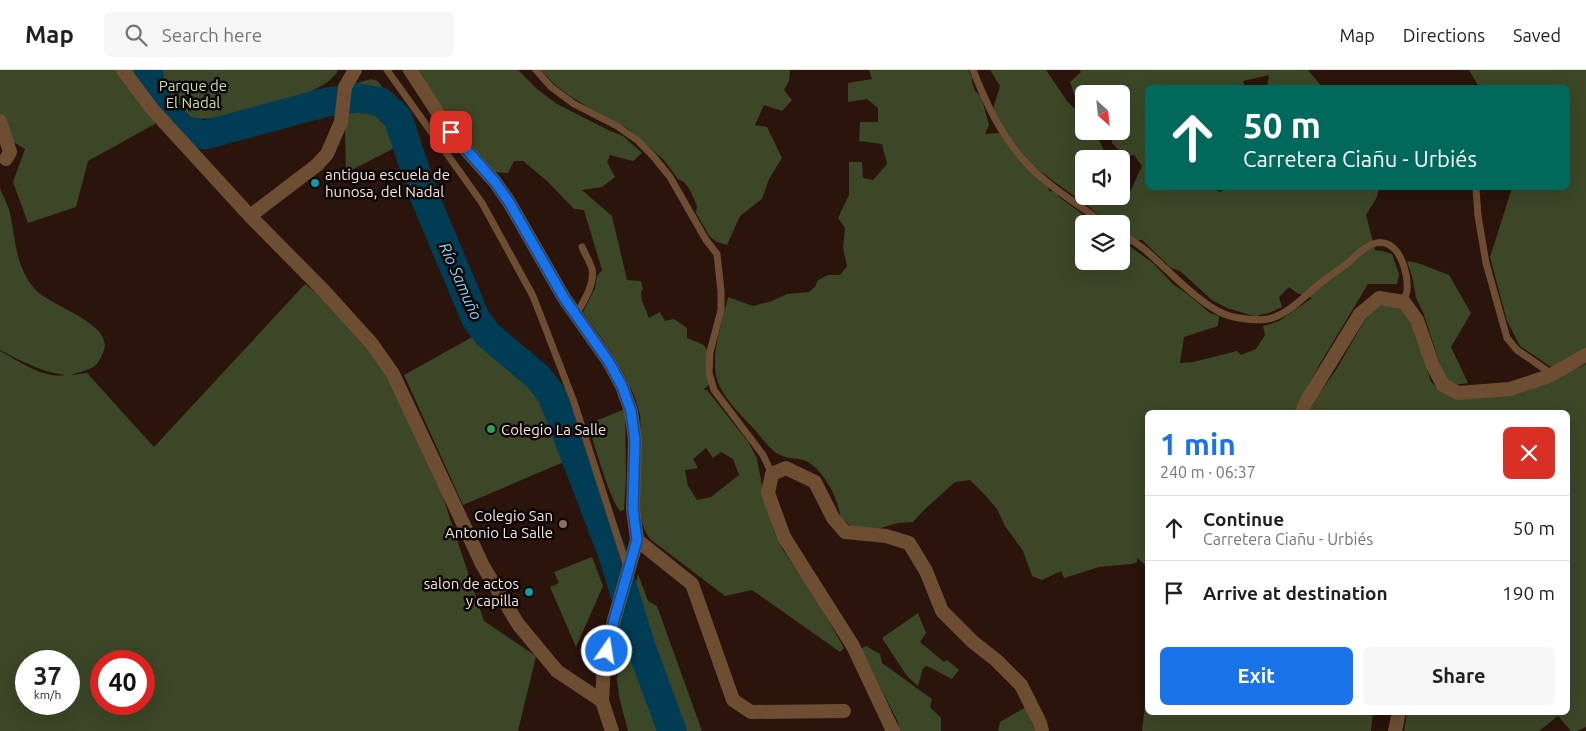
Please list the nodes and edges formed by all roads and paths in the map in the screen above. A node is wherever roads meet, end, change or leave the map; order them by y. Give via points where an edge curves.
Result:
1 (123, 70) edge
2 (355, 70) edge
3 (387, 70) edge
4 (410, 70) edge
5 (536, 70) edge
6 (973, 70) edge
7 (0, 121) edge
8 (6, 159) dead end
9 (1476, 190) edge
10 (1093, 215) edge
11 (250, 216) junction
12 (1130, 240) edge
13 (582, 247) dead end
14 (1404, 302) junction
15 (576, 315) junction
16 (1586, 355) edge
17 (1549, 376) junction
18 (1303, 410) edge
19 (772, 474) junction
20 (636, 533) junction
21 (628, 571) junction
22 (602, 701) junction
23 (844, 711) dead end
24 (1398, 715) edge
25 (612, 731) edge
26 (893, 731) edge
27 (1042, 731) edge
28 (1395, 731) edge

1 - 11 street via 153,110
2 - 11 street via 345,87 341,122 326,154 317,165
3 - 21 lane via 482,203 533,296 574,402
4 - 15 street via 451,132 509,202
5 - 19 lane via 551,87 574,104 617,126 653,156 670,176 717,254 721,310 710,352 709,373 714,390 763,454
6 - 10 lane via 996,123 1029,166
7 - 8 street via 10,152
9 - 17 lane via 1486,263 1507,338
11 - 22 street via 372,344 393,374 483,566 518,624 557,671
12 - 14 lane via 1206,303 1224,314 1267,320 1290,308 1366,247 1383,242 1396,249 1400,256 1407,291
13 - 15 lane via 592,269 592,277 588,294
14 - 17 street via 1417,320 1432,366 1443,385 1458,393 1510,388
14 - 18 street via 1379,298 1360,314
15 - 20 street via 609,362 631,411 635,440 633,509
16 - 17 street
19 - 26 street via 768,493 784,537 853,646
19 - 27 street via 786,468 815,482 833,518 845,532 886,536 909,543 926,571 942,611 1020,685
20 - 21 street
20 - 23 street via 692,584 733,700 751,712
21 - 22 street via 604,664
22 - 25 street
24 - 28 street

